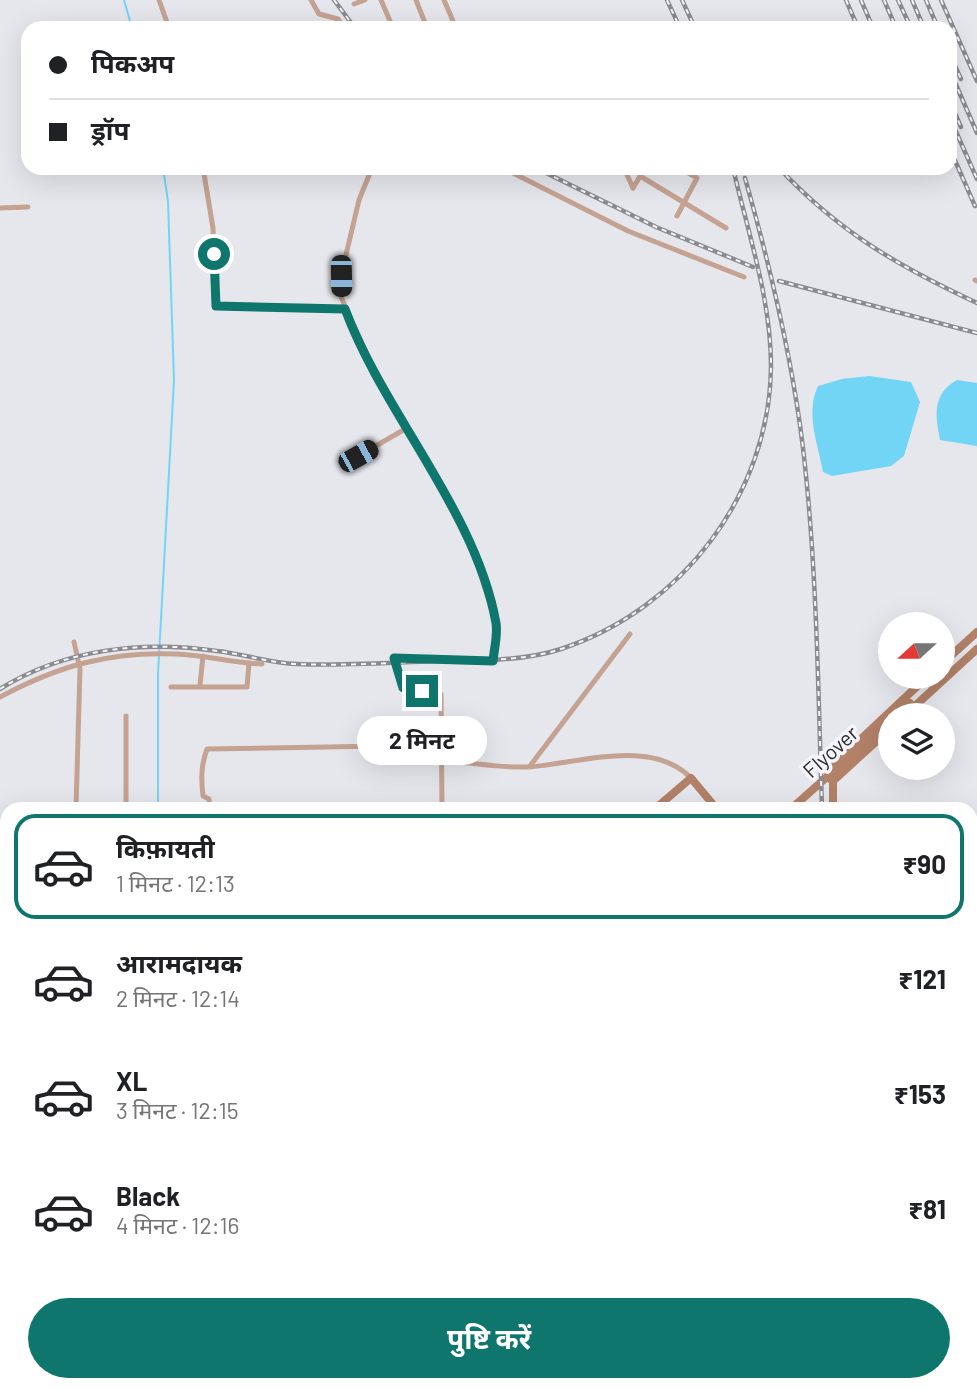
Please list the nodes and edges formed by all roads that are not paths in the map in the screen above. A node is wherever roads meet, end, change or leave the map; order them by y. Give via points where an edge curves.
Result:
1 (159, 0) edge
2 (311, 0) edge
3 (365, 0) edge
4 (381, 0) edge
5 (415, 0) edge
6 (444, 0) edge
7 (354, 5) dead end
8 (166, 21) edge
9 (339, 21) edge
10 (390, 21) edge
11 (424, 21) edge
12 (453, 21) edge
13 (204, 175) edge
14 (369, 175) edge
15 (517, 175) edge
16 (627, 175) edge
17 (692, 175) edge
18 (640, 176) joint
19 (684, 203) junction
20 (0, 208) edge
21 (27, 208) dead end
22 (677, 216) dead end
23 (726, 228) dead end
24 (744, 277) dead end
25 (345, 309) junction
26 (407, 428) junction
27 (358, 456) dead end
28 (977, 632) edge
29 (629, 634) dead end
30 (74, 642) dead end
31 (977, 642) edge
32 (977, 649) edge
33 (956, 651) edge
34 (203, 656) junction
35 (956, 661) edge
36 (78, 662) junction
37 (249, 663) junction
38 (262, 664) dead end
39 (200, 685) junction
40 (171, 687) dead end
41 (913, 690) edge
42 (924, 690) edge
43 (0, 697) edge
44 (909, 703) edge
45 (918, 703) edge
46 (126, 716) dead end
47 (878, 732) edge
48 (878, 740) edge
49 (444, 745) junction
50 (442, 760) junction
51 (530, 766) junction
52 (691, 778) junction
53 (833, 781) junction
54 (76, 802) edge
55 (126, 802) edge
56 (209, 802) edge
57 (442, 802) edge
58 (663, 802) edge
59 (711, 802) edge
60 (801, 802) edge
61 (833, 802) edge

1 - 8 street
2 - 9 street via 318,14
3 - 7 street
4 - 10 street
5 - 11 street
6 - 12 street
13 - 25 street via 213,228 216,306
14 - 25 street via 341,276
15 - 24 street via 628,231
16 - 18 street via 633,188
17 - 19 street via 697,178
18 - 19 street
19 - 22 street
19 - 23 street
20 - 21 street
25 - 26 street
26 - 27 street
26 - 49 street via 473,551 496,625 493,661 394,658 403,688 441,694
28 - 33 street
29 - 51 street
30 - 36 street
31 - 35 street
32 - 45 street
34 - 36 street via 123,655
34 - 37 street
34 - 39 street
36 - 43 street
36 - 54 street
37 - 38 street
37 - 39 street via 247,687
39 - 40 street
41 - 53 street via 828,770
42 - 44 street
46 - 55 street
47 - 60 street, Flyover
48 - 53 street
49 - 50 street
49 - 56 street via 207,749 202,781 203,796
50 - 51 street
50 - 57 street
51 - 52 street via 624,756 671,762
52 - 58 street
52 - 59 street
53 - 61 street

